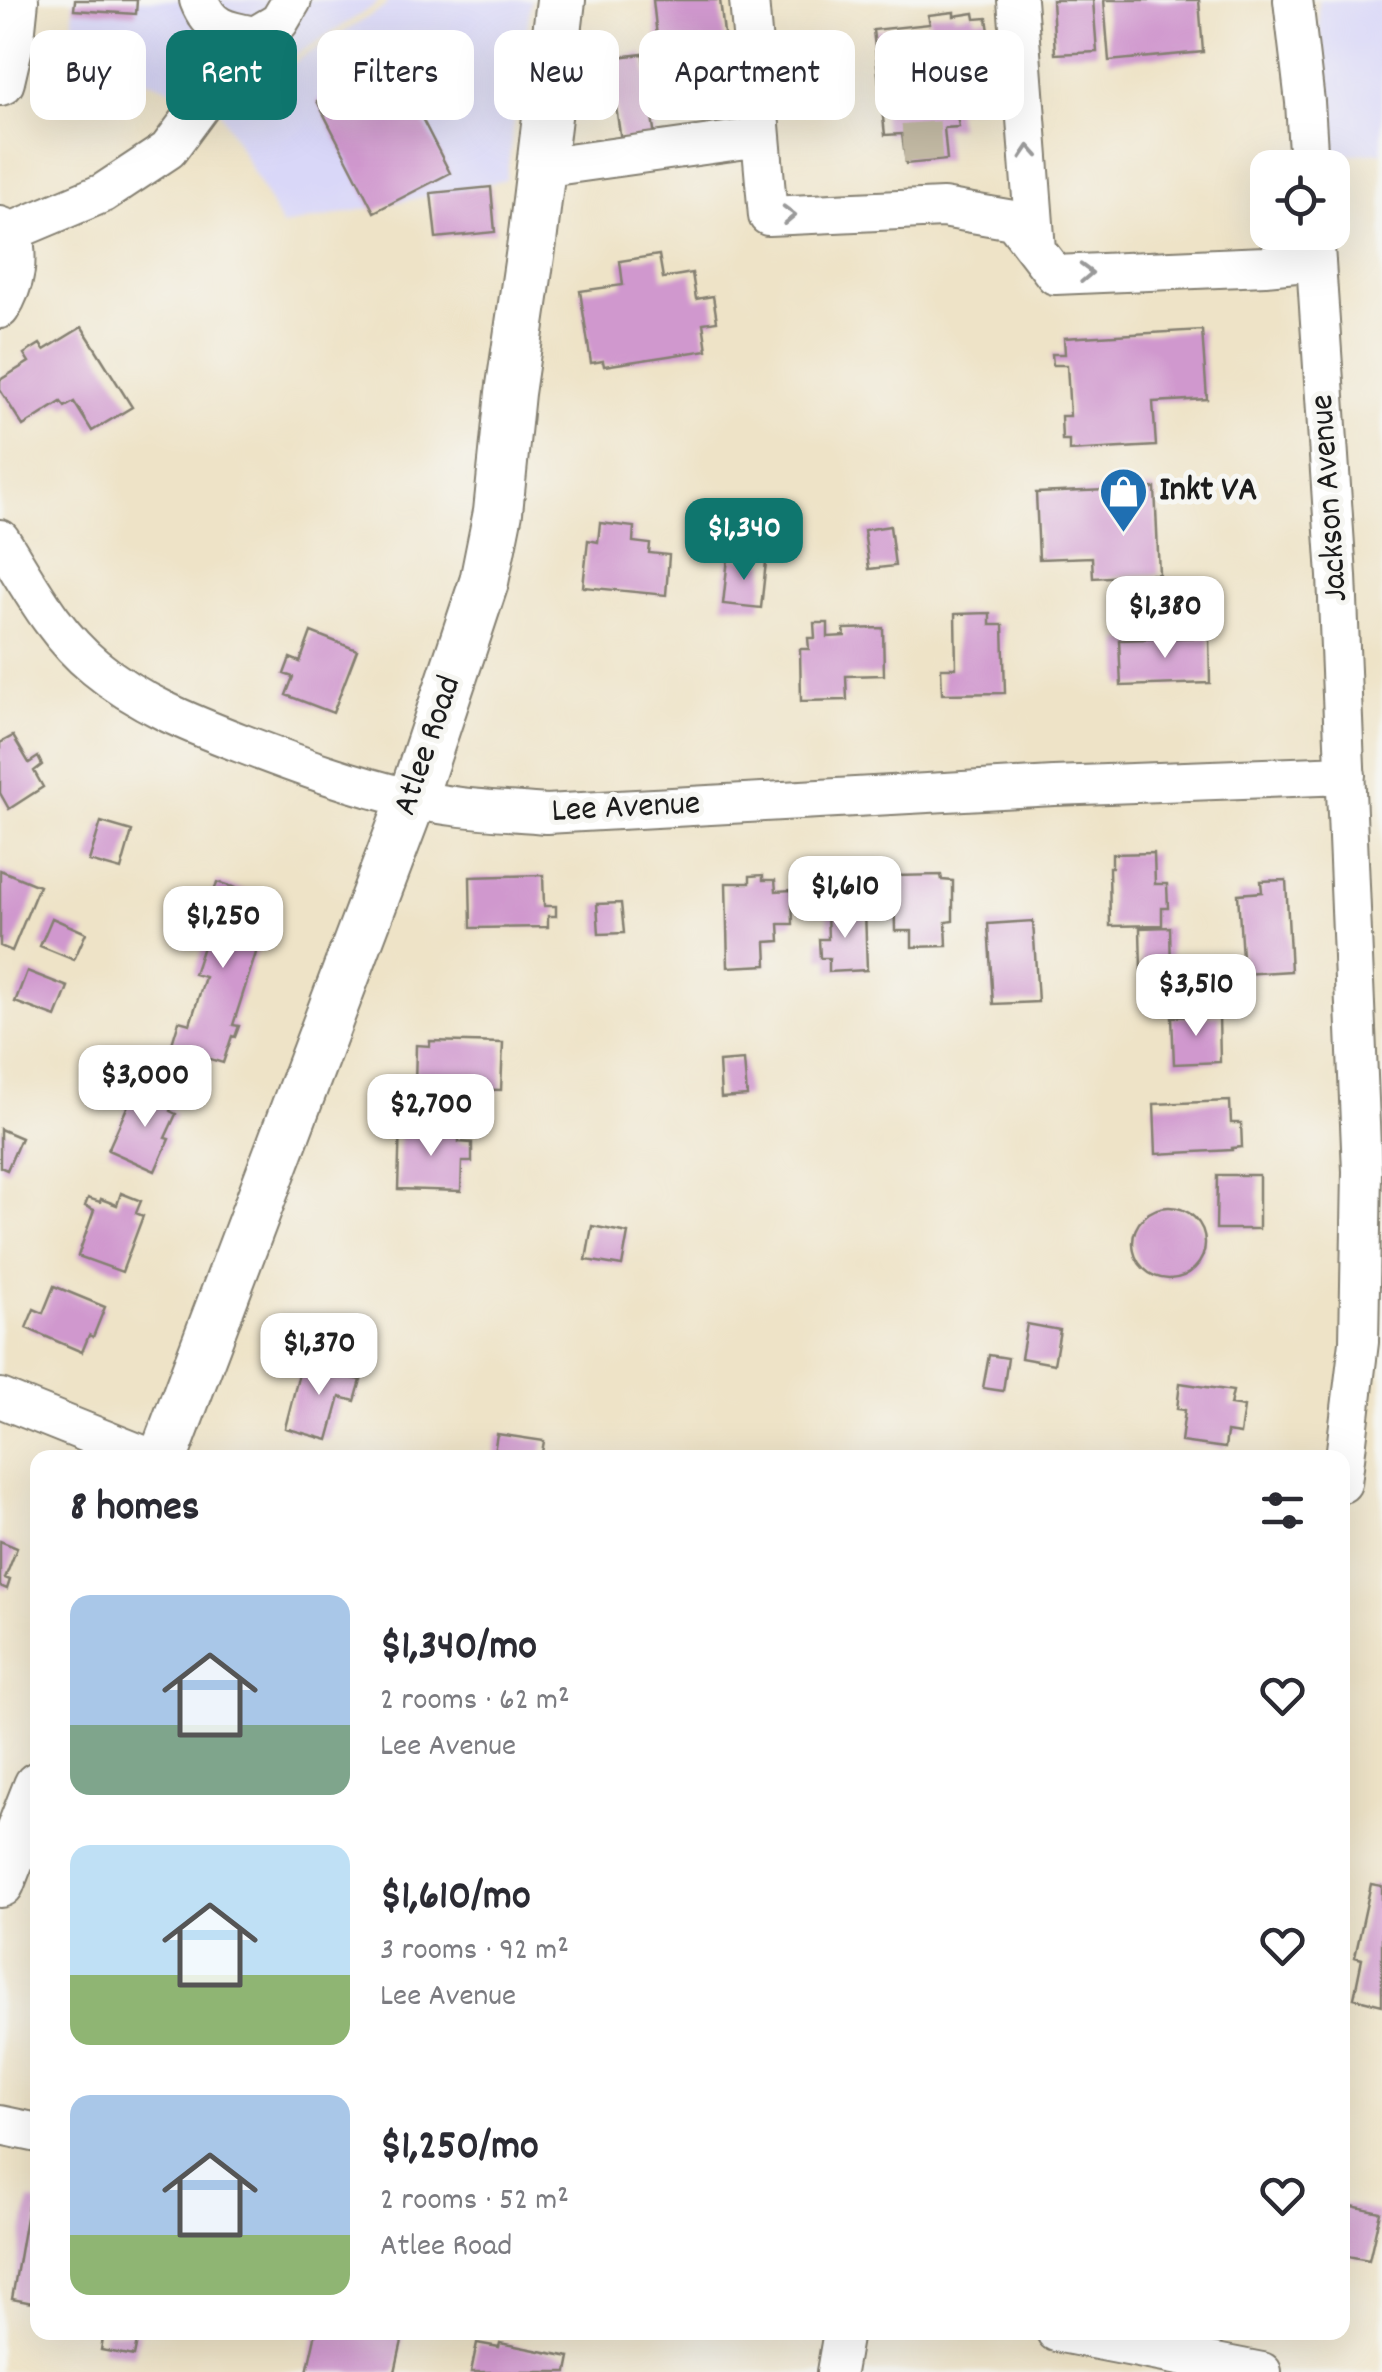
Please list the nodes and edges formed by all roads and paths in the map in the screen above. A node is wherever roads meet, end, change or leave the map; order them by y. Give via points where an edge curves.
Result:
1 (14, 0) edge
2 (292, 0) edge
3 (560, 0) edge
4 (750, 0) edge
5 (1017, 0) edge
6 (1293, 0) edge
7 (210, 15) edge
8 (0, 81) edge
9 (761, 137) junction
10 (1309, 150) edge
11 (540, 168) junction
12 (7, 228) edge
13 (1036, 250) junction
14 (1307, 250) edge
15 (1315, 250) edge
16 (0, 308) edge
17 (0, 539) edge
18 (1346, 774) junction
19 (412, 799) junction
20 (1370, 1350) edge
21 (0, 1398) edge
22 (130, 1450) edge
23 (167, 1450) edge
24 (1349, 1450) edge
25 (30, 1807) edge
26 (0, 1884) edge
27 (0, 2125) edge
28 (30, 2131) edge
29 (842, 2340) edge
30 (1136, 2340) edge
31 (1176, 2344) edge
32 (836, 2372) edge
33 (1262, 2372) edge

1 - 8 main road
2 - 7 street via 280,22 255,36
3 - 11 main road, Atlee Road
4 - 9 street
13 -> 5 street
6 - 10 street
7 - 12 street via 205,100 168,150 102,194
9 - 11 street
9 -> 13 street via 768,216 943,208 1013,220
11 - 19 main road, Atlee Road via 484,582
12 - 16 street via 16,275
13 -> 14 street via 1056,274 1265,266
15 - 18 street, Jackson Avenue
17 - 19 street, Lee Avenue via 55,626 136,697 330,777
18 - 19 street, Lee Avenue via 546,814
18 - 20 street, Jackson Avenue
19 - 23 main road, Atlee Road
20 - 24 street, Jackson Avenue
21 - 22 street
25 - 26 main road
27 - 28 street
29 - 32 street
30 - 31 street
31 - 33 street

